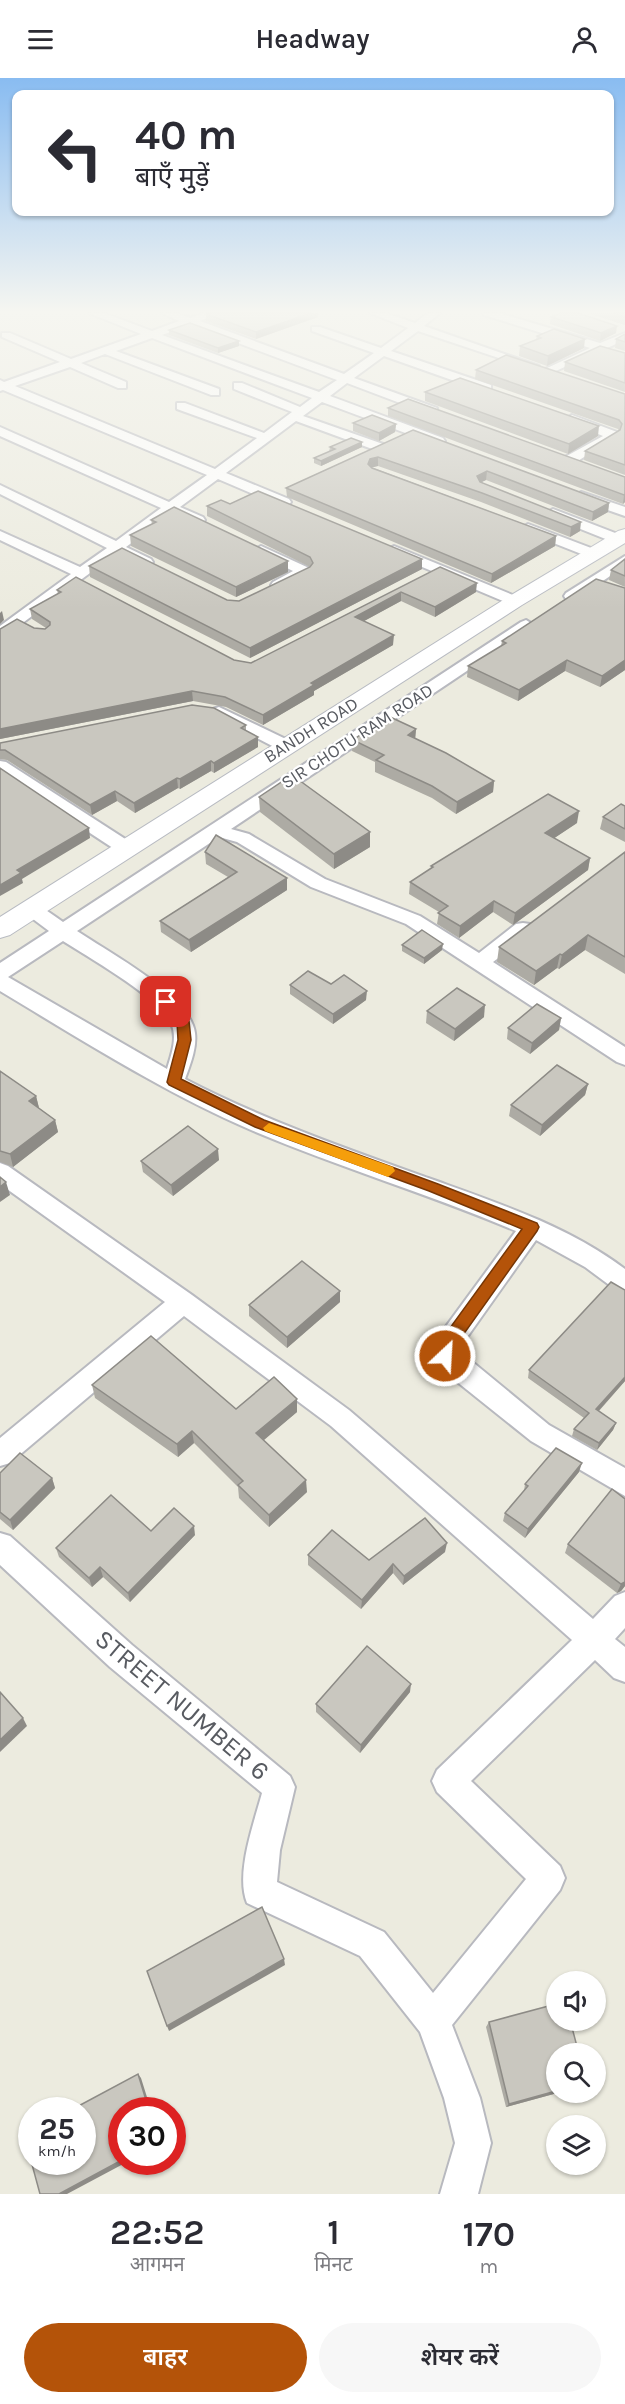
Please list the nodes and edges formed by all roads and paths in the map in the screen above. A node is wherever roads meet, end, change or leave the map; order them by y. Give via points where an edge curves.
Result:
1 (67, 412) edge
2 (197, 412) edge
3 (291, 412) edge
4 (299, 412) edge
5 (358, 412) edge
6 (436, 412) edge
7 (296, 414) junction
8 (562, 415) edge
9 (447, 416) edge
10 (0, 431) edge
11 (414, 431) junction
12 (265, 437) junction
13 (388, 443) junction
14 (455, 448) edge
15 (359, 456) edge
16 (587, 468) edge
17 (218, 474) junction
18 (290, 488) edge
19 (0, 489) edge
20 (571, 492) edge
21 (271, 497) junction
22 (171, 507) junction
23 (540, 508) edge
24 (302, 510) edge
25 (625, 512) edge
26 (518, 524) edge
27 (209, 525) edge
28 (0, 535) edge
29 (250, 545) edge
30 (623, 545) edge
31 (386, 546) edge
32 (117, 548) junction
33 (594, 554) junction
34 (159, 568) edge
35 (438, 569) junction
36 (566, 571) junction
37 (78, 575) junction
38 (418, 580) edge
39 (593, 581) junction
40 (96, 588) edge
41 (614, 590) edge
42 (266, 591) edge
43 (515, 601) junction
44 (0, 610) edge
45 (18, 620) junction
46 (34, 629) edge
47 (0, 633) edge
48 (201, 708) edge
49 (286, 746) junction
50 (0, 766) edge
51 (246, 772) junction
52 (276, 790) junction
53 (216, 830) junction
54 (126, 848) junction
55 (31, 910) junction
56 (543, 915) edge
57 (0, 929) edge
58 (64, 930) junction
59 (479, 963) junction
60 (0, 973) edge
61 (0, 982) edge
62 (625, 1058) edge
63 (173, 1082) junction
64 (0, 1172) edge
65 (532, 1227) junction
66 (625, 1283) edge
67 (183, 1302) junction
68 (0, 1454) edge
69 (625, 1483) edge
70 (0, 1546) edge
71 (625, 1606) edge
72 (594, 1640) junction
73 (625, 1667) edge
74 (433, 2021) junction
75 (459, 2194) edge

1 - 17 street
2 - 12 street
3 - 7 street
4 - 7 street
5 - 11 street
6 - 9 street
7 - 12 street
7 - 13 street
8 - 16 street via 613,435 564,459
10 - 22 street
11 - 13 street
11 - 14 street
12 - 17 street
13 - 15 street
17 - 21 street
17 - 22 street
18 - 21 street
19 - 32 street
20 - 25 street
21 - 24 street
22 - 27 street
22 - 32 street
23 - 30 street
26 - 33 street
28 - 37 street
29 - 42 street via 304,571
30 - 33 street, BANDH ROAD
30 - 39 street, SIR CHOTU RAM ROAD
31 - 35 street
32 - 34 street
32 - 37 street
33 - 36 street, BANDH ROAD
35 - 38 street
35 - 43 street
36 - 39 street
36 - 43 street, BANDH ROAD
37 - 40 street
37 - 45 street
39 - 41 street
39 - 52 street, SIR CHOTU RAM ROAD
43 - 49 street, BANDH ROAD
44 - 45 street
45 - 46 street
45 - 47 street
48 - 49 street via 219,712
49 - 51 street, BANDH ROAD
50 - 54 street
51 - 52 street
51 - 54 street, BANDH ROAD
52 - 53 street, SIR CHOTU RAM ROAD
53 - 58 street, SIR CHOTU RAM ROAD
53 - 59 street via 243,838 318,883 413,920
54 - 55 street, BANDH ROAD
55 - 57 street, BANDH ROAD
55 - 58 street
56 - 59 street
58 - 60 street, SIR CHOTU RAM ROAD
58 - 63 street via 157,994 183,1021 185,1040
59 - 62 street
61 - 63 street
63 - 65 street via 260,1124
64 - 67 street
65 - 66 street via 566,1242
65 - 69 street via 445,1348 445,1356 540,1433
67 - 68 street
67 - 72 street via 340,1418
70 - 74 street, STREET NUMBER 6 via 121,1656 279,1787 259,1891 372,1944
71 - 72 street
72 - 73 street
72 - 74 street via 448,1781 548,1878
74 - 75 street via 462,2098 473,2143

